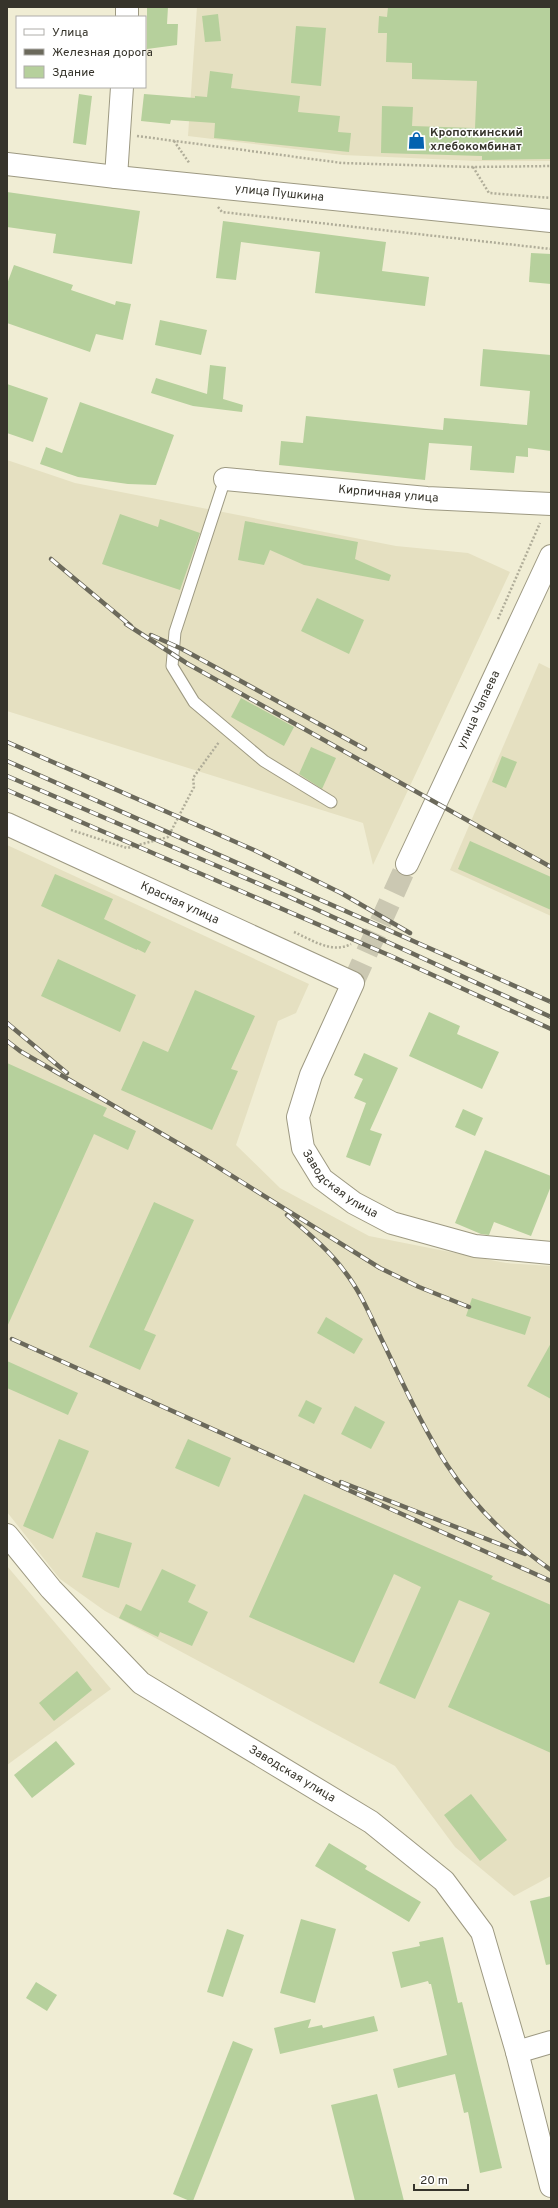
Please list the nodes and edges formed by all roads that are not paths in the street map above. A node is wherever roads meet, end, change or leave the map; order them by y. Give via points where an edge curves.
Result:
1 (122, 88) edge
2 (7, 164) edge
3 (116, 177) junction
4 (551, 221) edge
5 (225, 479) joint
6 (551, 504) edge
7 (551, 556) edge
8 (330, 802) dead end
9 (7, 824) edge
10 (407, 864) tunnel mouth
11 (353, 983) joint
12 (551, 1253) edge
13 (7, 1535) edge
14 (551, 2042) edge
15 (517, 2052) junction
16 (551, 2186) edge

1 - 3 main road
2 - 3 main road, улица Пушкина
3 - 4 main road, улица Пушкина
5 - 6 main road, Кирпичная улица via 427,498
5 - 8 lane via 175,632 172,666 194,702 264,761
7 - 10 main road, улица Чапаева
9 - 11 main road, Красная улица
11 - 12 main road, Заводская улица via 311,1075 298,1117 303,1148 322,1179 354,1202 392,1223 475,1246
13 - 15 main road, Заводская улица via 51,1589 142,1683 371,1822 444,1881 482,1932
14 - 15 main road
15 - 16 main road, Заводская улица

